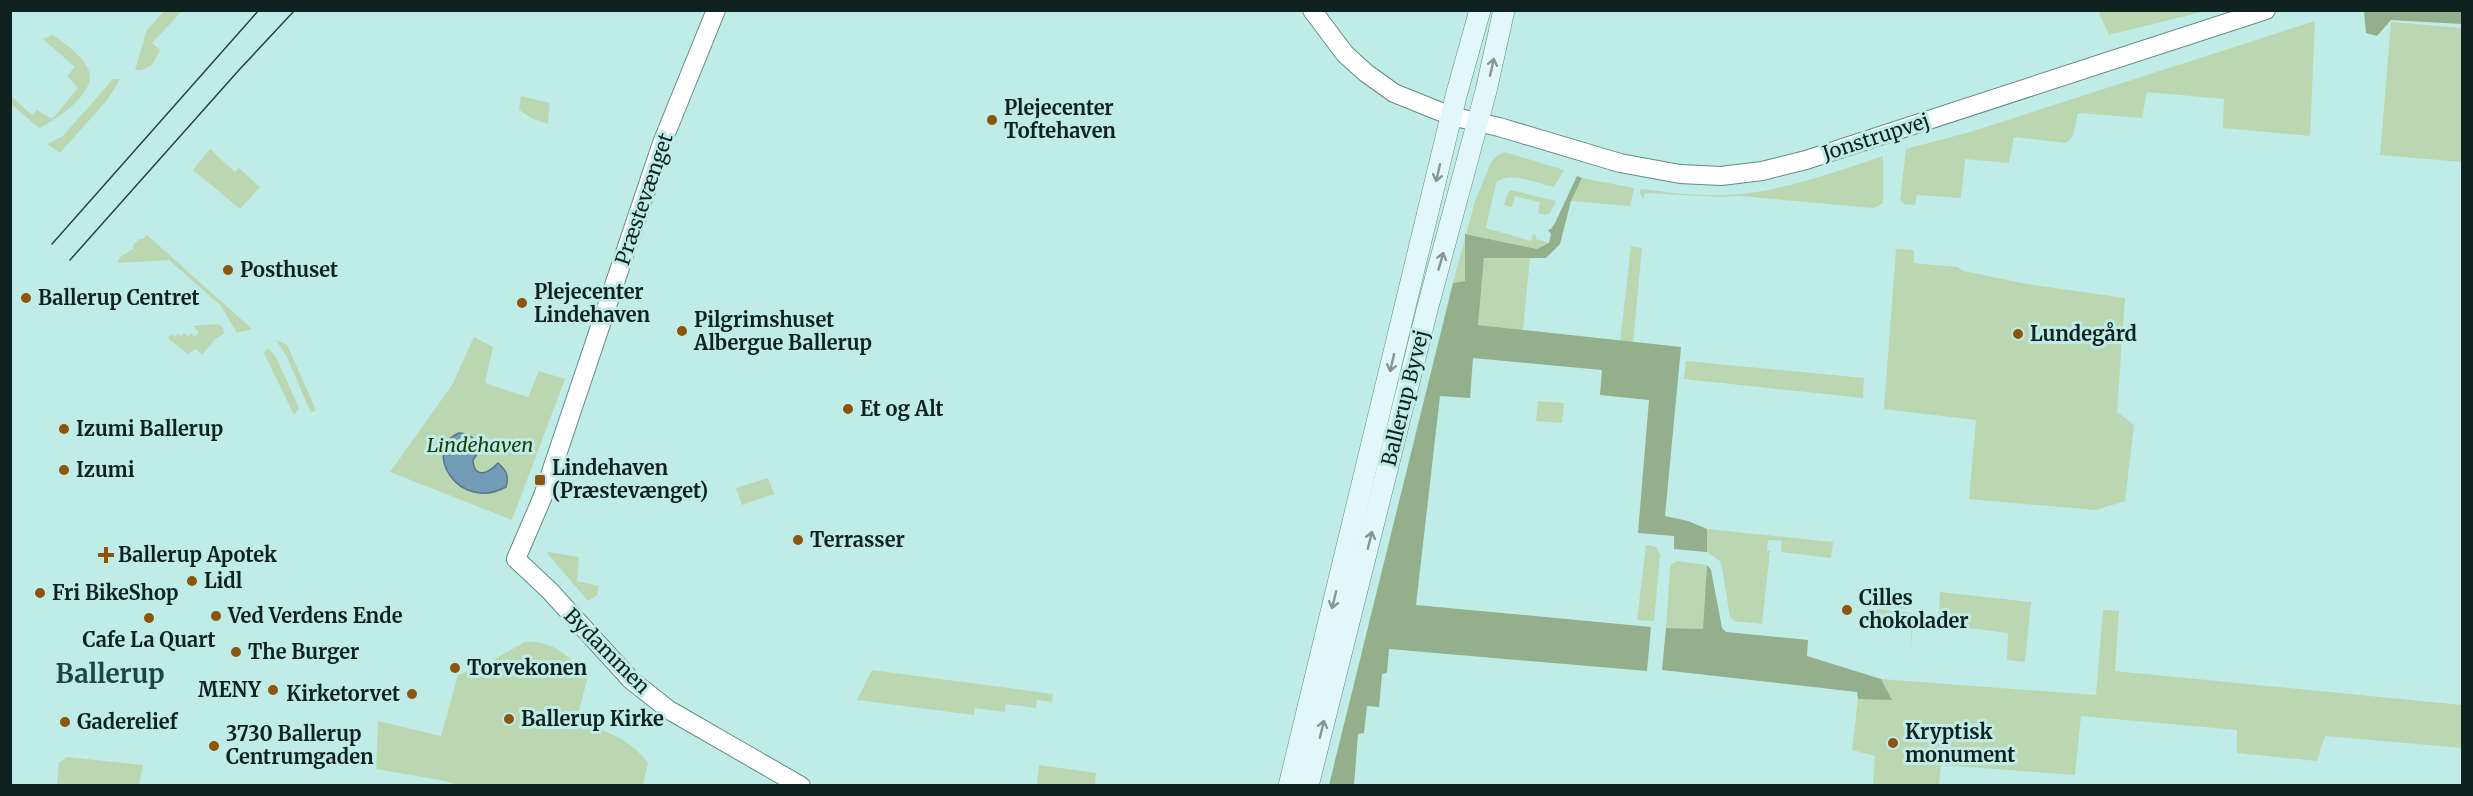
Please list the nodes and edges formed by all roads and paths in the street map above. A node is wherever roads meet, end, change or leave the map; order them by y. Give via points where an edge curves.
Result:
1 (716, 10) edge
2 (1312, 10) edge
3 (1480, 10) edge
4 (1504, 10) edge
5 (2266, 10) edge
6 (1451, 116) junction
7 (1478, 123) junction
8 (516, 559) joint
9 (801, 786) edge
10 (1289, 786) edge
11 (1308, 786) edge

1 - 8 street, Præstevænget via 662,143 543,496
2 - 6 street, Jonstrupvej via 1345,54 1366,73 1394,93
3 - 6 main road, Ballerup Byvej
7 -> 4 main road, Ballerup Byvej
5 - 7 street, Jonstrupvej via 1882,136 1762,171 1721,176 1650,170
6 - 7 street, Jonstrupvej
6 -> 10 main road, Ballerup Byvej
11 -> 7 main road, Ballerup Byvej
8 - 9 street, Bydammen via 631,680 669,710

